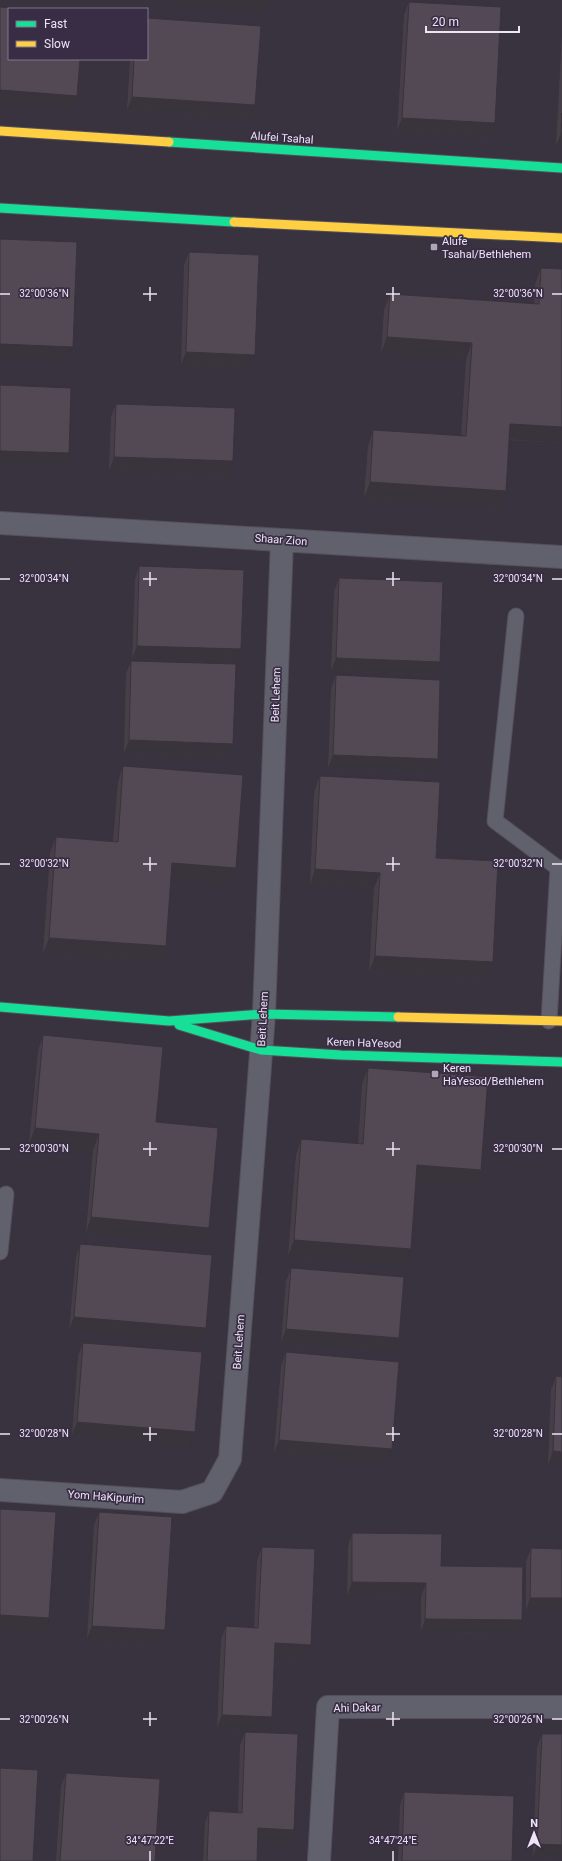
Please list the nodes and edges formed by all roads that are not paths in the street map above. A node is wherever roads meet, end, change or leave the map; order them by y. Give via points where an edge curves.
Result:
1 (0, 132) edge
2 (562, 168) edge
3 (0, 208) edge
4 (562, 238) edge
5 (0, 523) edge
6 (282, 540) junction
7 (562, 557) edge
8 (516, 616) dead end
9 (560, 868) edge
10 (0, 1007) edge
11 (264, 1014) junction
12 (169, 1021) junction
13 (555, 1021) edge
14 (261, 1050) junction
15 (562, 1062) edge
16 (6, 1194) dead end
17 (0, 1252) edge
18 (0, 1490) edge
19 (212, 1492) joint
20 (562, 1707) edge
21 (319, 1861) edge

1 - 2 main road, Alufei Tsahal
3 - 4 main road via 297,226
5 - 6 street, Shaar Zion
6 - 7 street, Shaar Zion
6 - 11 street, Beit Lehem
8 - 9 lane via 495,821
9 - 13 lane
10 - 12 main road, Keren HaYesod
11 - 12 main road, Keren HaYesod
11 - 13 main road, Keren HaYesod
11 - 14 street, Beit Lehem
12 - 14 main road, Keren HaYesod
14 - 15 main road, Keren HaYesod
14 - 19 street, Beit Lehem via 230,1459
16 - 17 lane
18 - 19 street, Yom HaKipurim via 182,1502
20 - 21 street, Ahi Dakar via 328,1707

